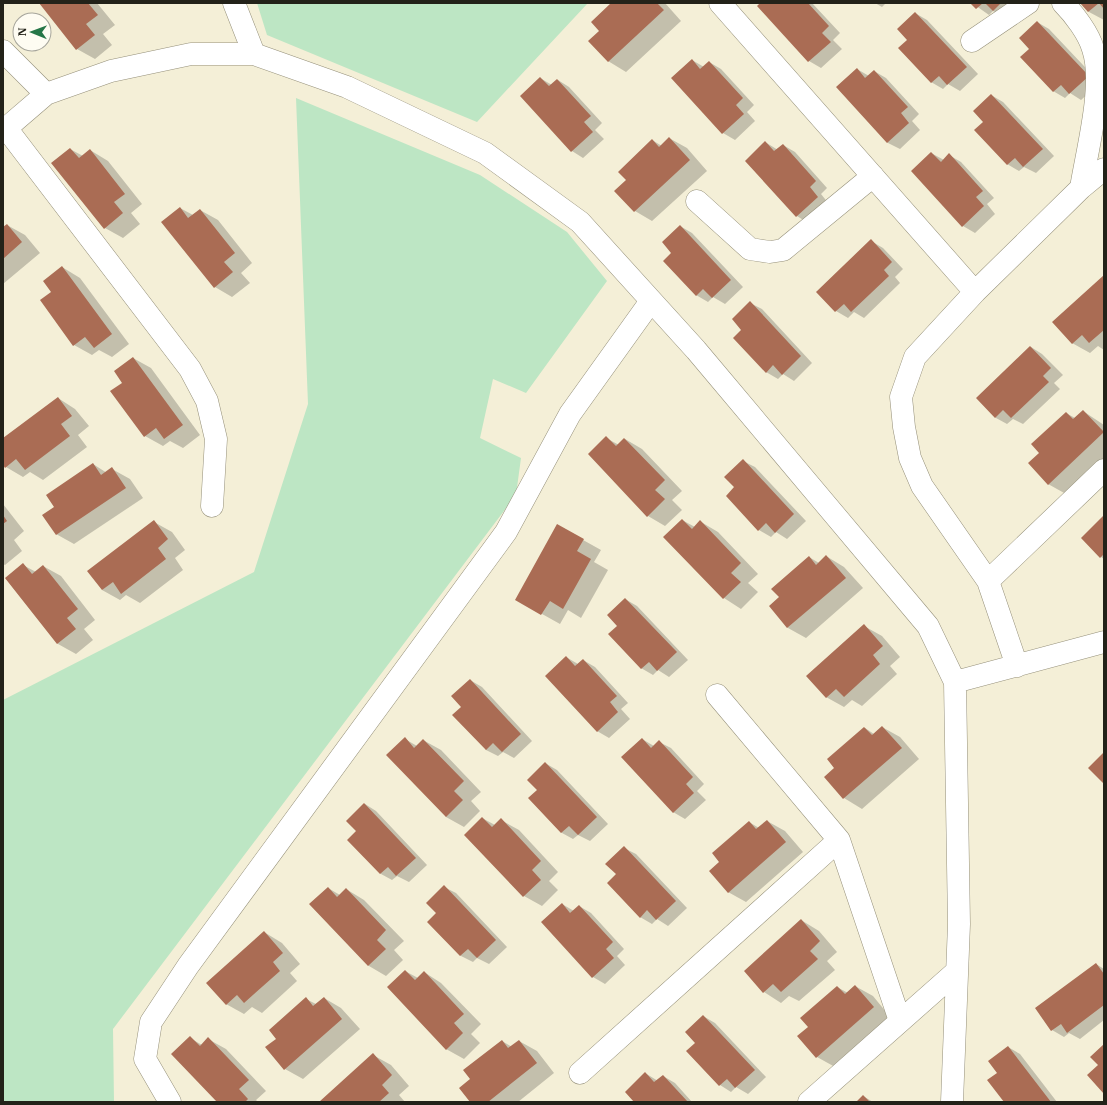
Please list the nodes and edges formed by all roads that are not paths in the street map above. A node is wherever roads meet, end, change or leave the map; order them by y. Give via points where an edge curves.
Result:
1 (234, 3) edge
2 (720, 3) edge
3 (1028, 3) edge
4 (1063, 3) edge
5 (972, 41) dead end
6 (3, 51) edge
7 (254, 54) junction
8 (46, 94) junction
9 (4, 130) edge
10 (1104, 169) edge
11 (873, 176) junction
12 (1081, 188) junction
13 (696, 201) dead end
14 (975, 292) junction
15 (651, 301) junction
16 (1104, 470) edge
17 (212, 506) dead end
18 (988, 581) junction
19 (1104, 642) edge
20 (1017, 666) junction
21 (955, 682) junction
22 (717, 695) dead end
23 (839, 840) junction
24 (956, 971) junction
25 (900, 1021) junction
26 (580, 1073) dead end
27 (170, 1102) edge
28 (808, 1102) edge
29 (952, 1102) edge

1 - 7 street
2 - 11 street
3 - 5 street
4 - 12 street via 1073,14 1093,48 1098,83
6 - 8 street
7 - 8 street via 191,54 111,71
7 - 15 street via 347,87 485,153 580,222
8 - 9 street
9 - 17 street via 190,369 207,401 216,439
10 - 12 street
11 - 13 street via 783,250 770,252 750,249
11 - 14 street
12 - 14 street
14 - 18 street via 915,357 902,397 910,458 922,486
15 - 21 street via 696,350 928,626
15 - 27 street via 570,414 506,532 188,966 150,1022 144,1059
16 - 18 street
18 - 20 street
19 - 20 street
20 - 21 street
21 - 24 street via 959,924
22 - 23 street
23 - 25 street
23 - 26 street
24 - 25 street
24 - 29 street
25 - 28 street

